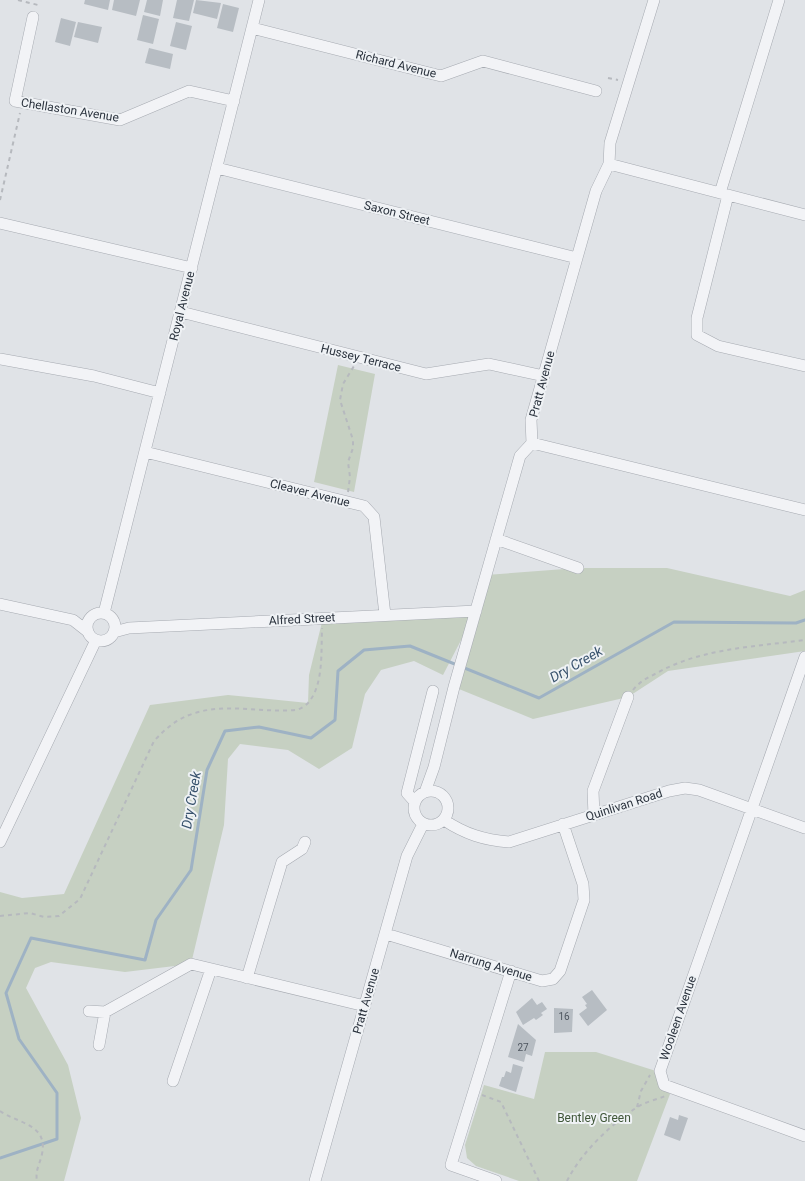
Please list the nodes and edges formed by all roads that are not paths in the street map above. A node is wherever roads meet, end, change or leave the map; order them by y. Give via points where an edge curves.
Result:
1 (259, 0) edge
2 (654, 0) edge
3 (779, 0) edge
4 (33, 17) dead end
5 (252, 28) junction
6 (596, 91) dead end
7 (234, 101) junction
8 (609, 164) junction
9 (217, 168) junction
10 (724, 194) junction
11 (805, 215) edge
12 (0, 223) edge
13 (577, 258) junction
14 (192, 268) junction
15 (180, 312) junction
16 (0, 359) edge
17 (805, 366) edge
18 (544, 376) junction
19 (160, 393) junction
20 (532, 443) junction
21 (145, 452) junction
22 (805, 510) edge
23 (496, 539) junction
24 (578, 568) dead end
25 (0, 604) edge
26 (476, 611) junction
27 (104, 613) junction
28 (385, 615) junction
29 (91, 616) junction
30 (73, 620) junction
31 (114, 627) junction
32 (92, 636) junction
33 (805, 657) edge
34 (433, 691) dead end
35 (628, 697) road end
36 (431, 792) junction
37 (415, 802) junction
38 (751, 809) junction
39 (594, 815) junction
40 (444, 820) junction
41 (423, 824) junction
42 (563, 824) junction
43 (805, 828) edge
44 (3, 829) edge
45 (0, 842) edge
46 (304, 842) dead end
47 (386, 934) junction
48 (211, 969) junction
49 (510, 971) junction
50 (247, 978) junction
51 (365, 1006) junction
52 (89, 1011) dead end
53 (105, 1012) junction
54 (99, 1045) dead end
55 (173, 1081) dead end
56 (805, 1136) edge
57 (315, 1181) edge
58 (496, 1181) edge

1 - 5 street, Royal Avenue
2 - 8 street, Pratt Avenue via 610,144
3 - 10 street
4 - 7 street, Chellaston Avenue via 15,101 120,120 189,91
5 - 6 street, Richard Avenue via 441,76 483,61
5 - 7 street, Royal Avenue
7 - 9 street, Royal Avenue
8 - 10 street
8 - 13 street, Pratt Avenue via 596,191
9 - 13 street, Saxon Street
9 - 14 street, Royal Avenue
10 - 11 street
10 - 17 street via 697,318 697,335 718,346
12 - 14 street
13 - 18 street, Pratt Avenue
14 - 15 street, Royal Avenue
15 - 18 street, Hussey Terrace via 426,374 489,364
15 - 19 street, Royal Avenue
16 - 19 street via 94,376
18 - 20 street, Pratt Avenue via 531,420
19 - 21 street, Royal Avenue
20 - 22 street
20 - 23 street via 520,456
21 - 27 street, Royal Avenue
21 - 28 street, Cleaver Avenue via 364,506 374,517
23 - 24 street
23 - 26 street
25 - 30 street
26 - 28 street, Alfred Street
26 - 36 street via 434,767
27 - 29 street
27 - 31 street
28 - 31 street, Alfred Street
29 - 30 street
29 - 32 street via 87,624
30 - 32 street
31 - 32 street via 107,639
32 - 44 street
33 - 38 street
34 - 37 street via 407,793
35 - 39 street via 593,791
36 - 37 street
36 - 40 street via 447,800 449,808
37 - 41 street via 415,814
38 - 39 street, Quinlivan Road via 685,788
38 - 43 street, Quinlivan Road
38 - 56 street, Wooleen Avenue via 660,1071 664,1085
39 - 42 street, Quinlivan Road
40 - 41 street via 432,826
40 - 42 street, Quinlivan Road via 462,832 509,842
41 - 47 street, Pratt Avenue via 407,856
42 - 49 street, Narrung Avenue via 583,884 584,900 560,971 553,979 542,980
44 - 45 street
46 - 50 street via 302,849 282,862
47 - 49 street, Narrung Avenue
47 - 51 street, Pratt Avenue
48 - 50 street
48 - 53 street via 190,964
48 - 55 street
49 - 58 street via 451,1165
50 - 51 street
51 - 57 street, Pratt Avenue
52 - 53 street
53 - 54 street

